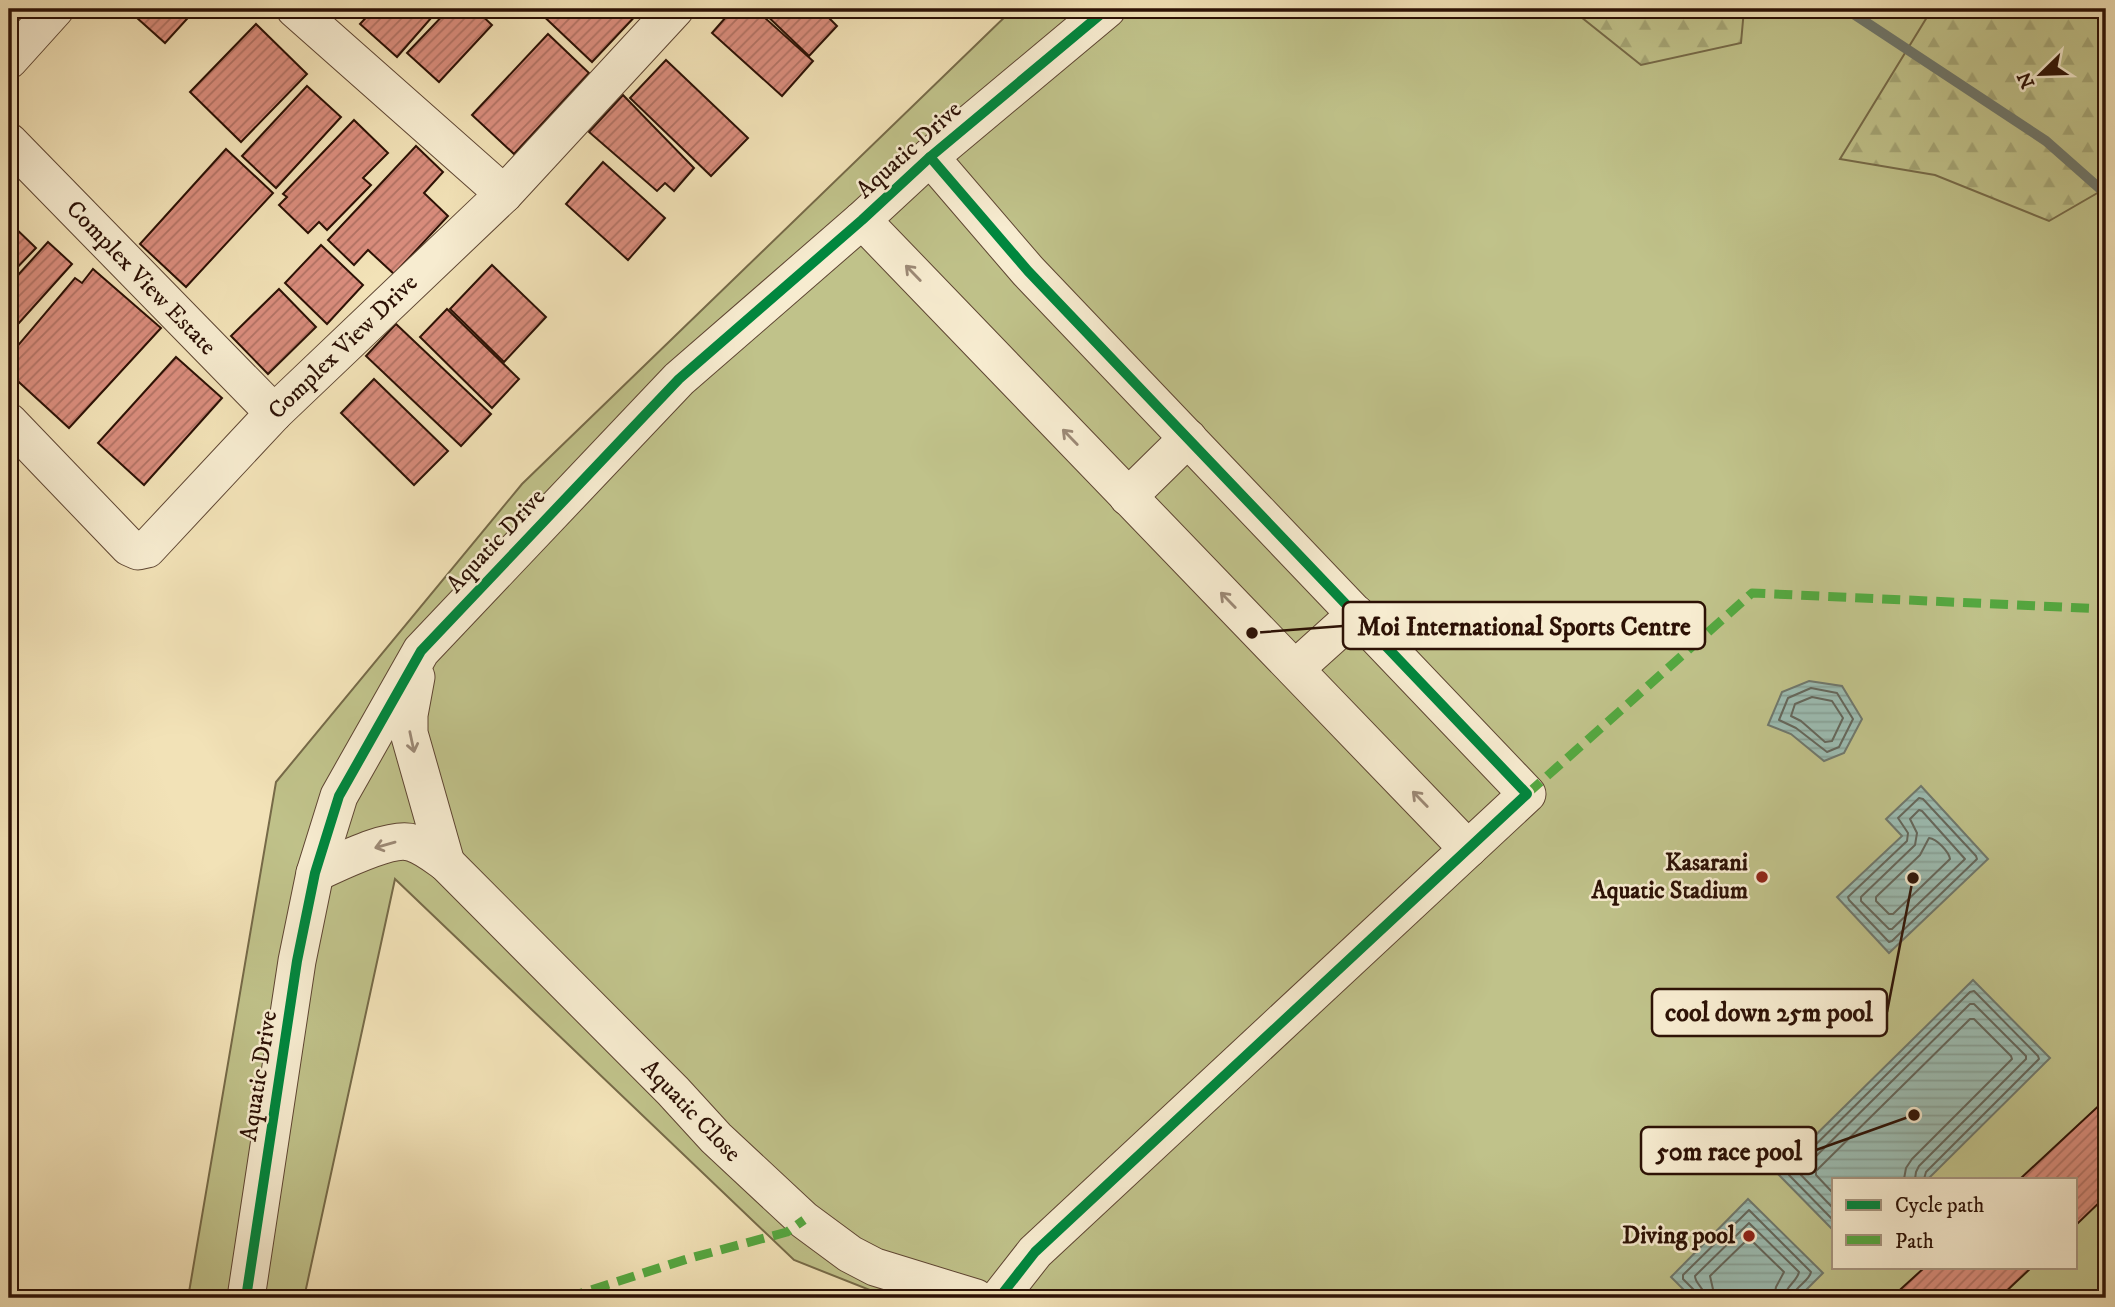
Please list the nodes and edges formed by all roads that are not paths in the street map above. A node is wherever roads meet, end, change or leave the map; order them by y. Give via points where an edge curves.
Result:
1 (55, 9) edge
2 (295, 9) edge
3 (675, 9) edge
4 (1107, 9) edge
5 (9, 60) edge
6 (9, 142) edge
7 (930, 157) junction
8 (503, 194) junction
9 (862, 220) junction
10 (274, 413) junction
11 (9, 422) edge
12 (1188, 438) junction
13 (1128, 497) junction
14 (1356, 614) junction
15 (421, 651) junction
16 (1295, 669) junction
17 (1468, 849) junction
18 (446, 863) junction
19 (315, 873) junction
20 (246, 1298) edge
21 (976, 1298) edge
22 (999, 1298) edge

1 - 5 street
2 - 8 street
3 - 8 street, Complex View Drive
4 - 7 street, Aquatic Drive
6 - 10 street, Complex View Estate
7 - 9 street, Aquatic Drive
7 - 12 street via 1028,271
8 - 10 street, Complex View Drive
13 -> 9 street
9 - 15 street, Aquatic Drive via 679,379
10 - 11 street, Complex View Drive via 147,549 138,551 129,547
12 - 13 street
12 - 14 street
16 -> 13 street
14 - 16 street
14 - 17 street via 1528,794
15 -> 18 street, Aquatic Close via 409,733
15 - 19 street, Aquatic Drive via 339,796
17 -> 16 street
17 - 22 street via 1035,1252
18 -> 19 street, Aquatic Close via 412,842 402,841
18 - 21 street, Aquatic Close via 716,1138 804,1220 875,1267
19 - 20 street, Aquatic Drive via 297,961

